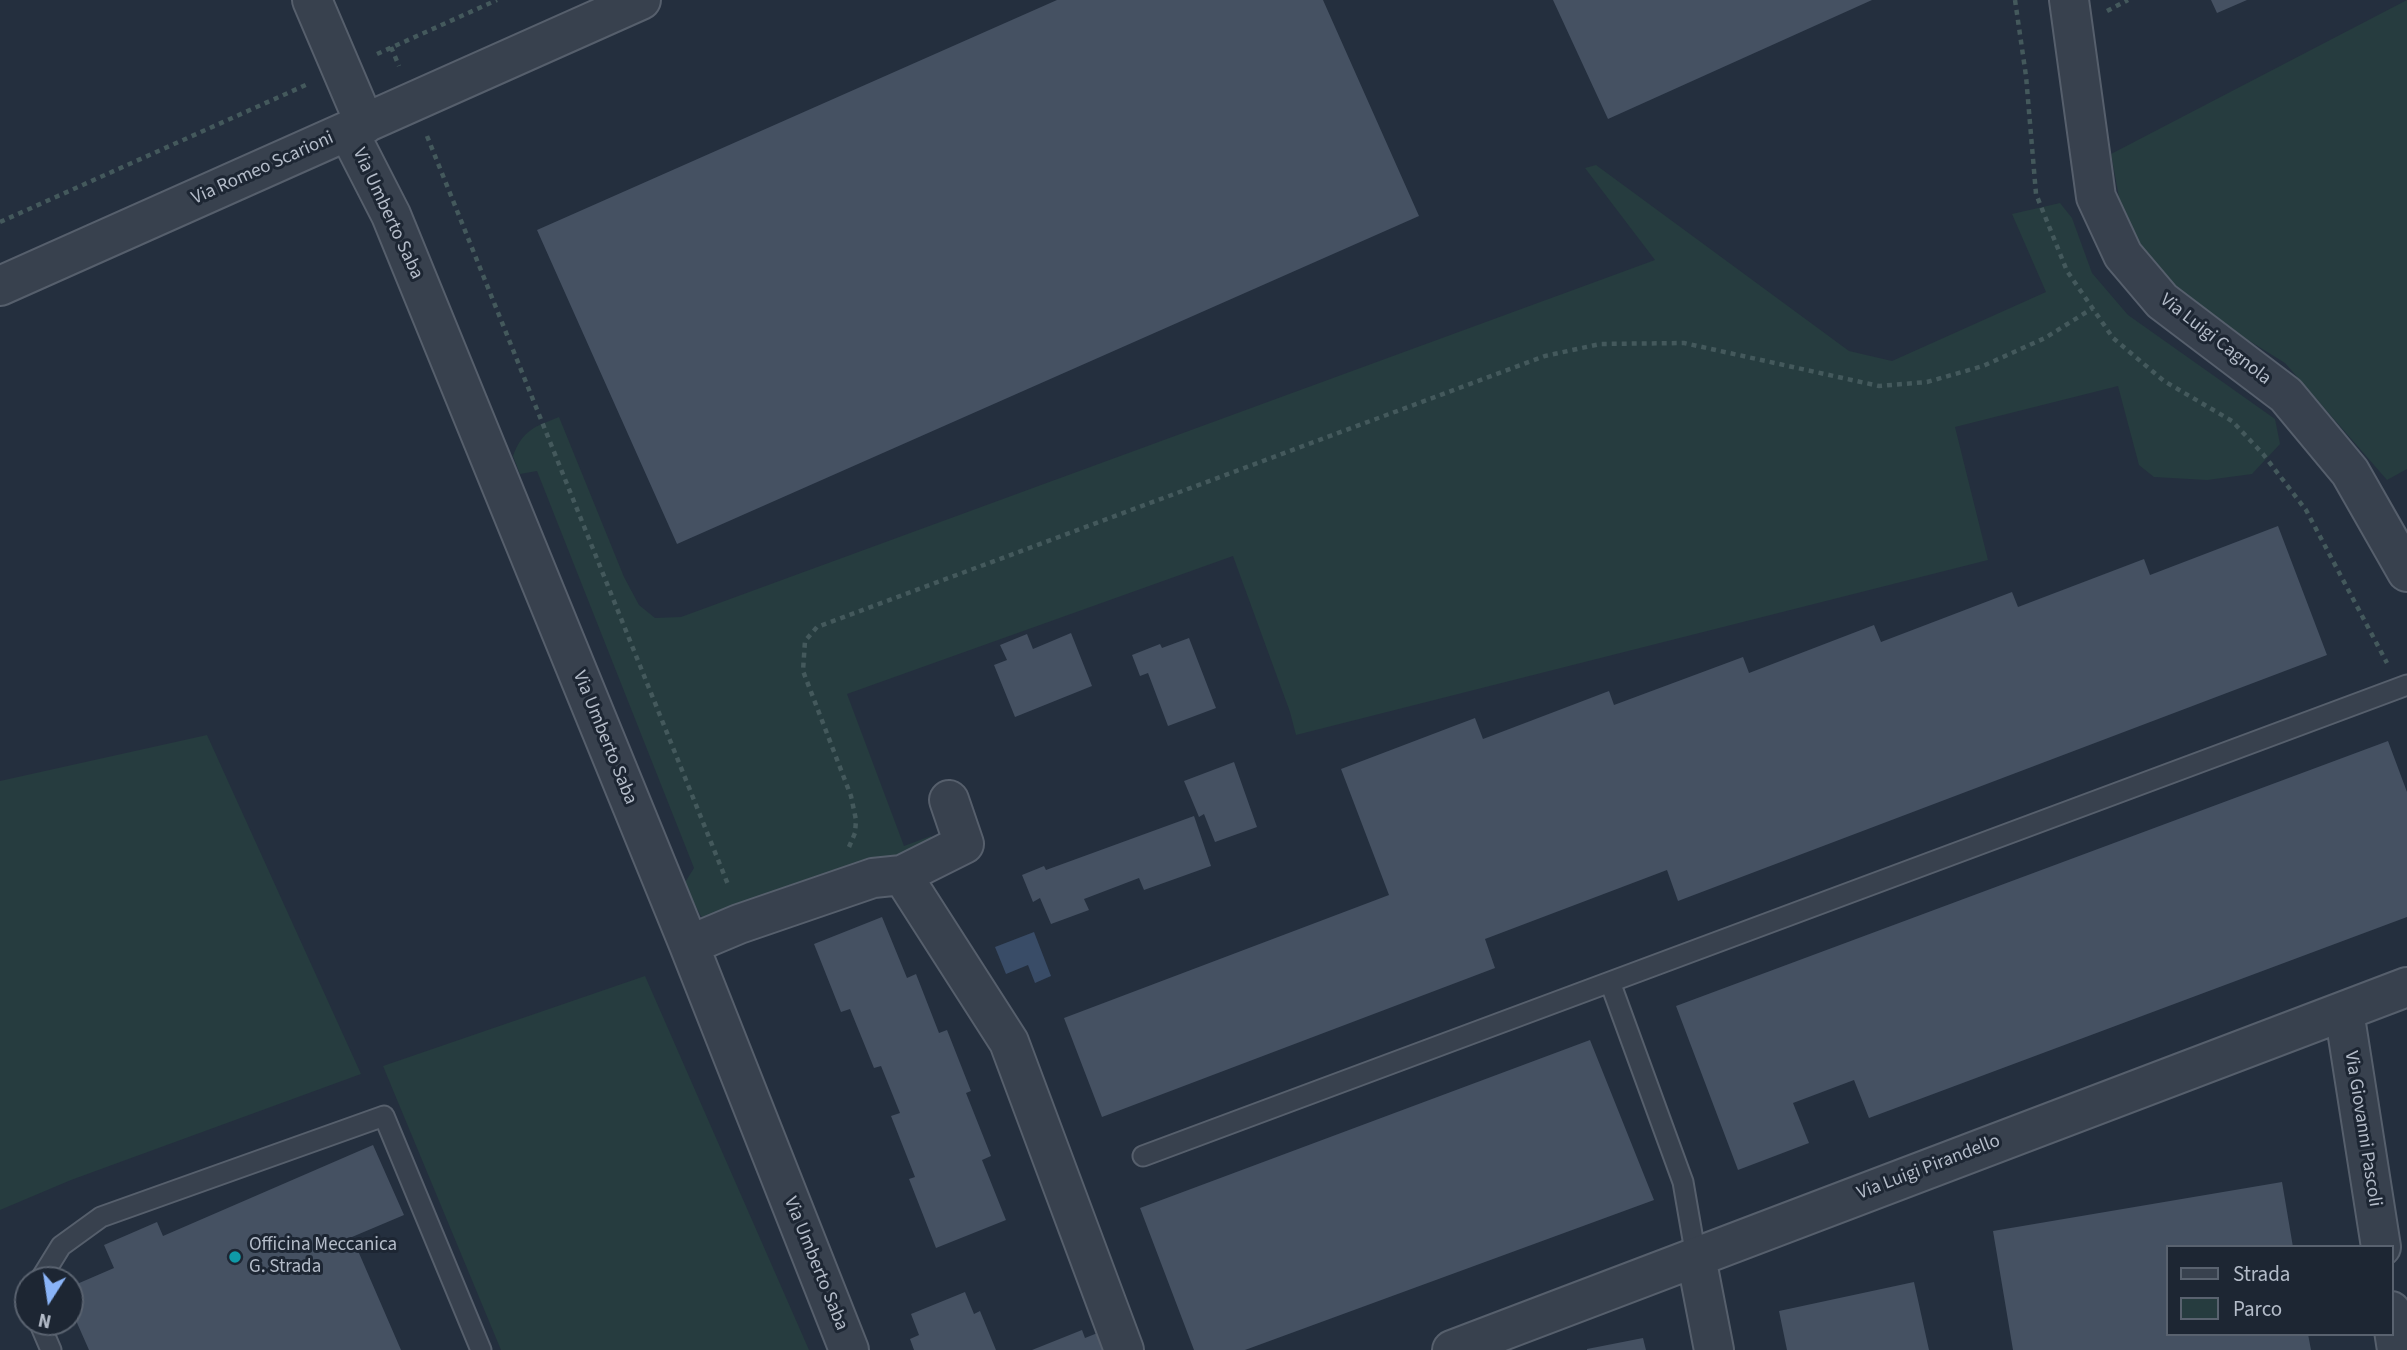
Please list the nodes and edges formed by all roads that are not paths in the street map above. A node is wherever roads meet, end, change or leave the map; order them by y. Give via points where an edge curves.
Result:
1 (312, 0) edge
2 (641, 0) edge
3 (2069, 0) edge
4 (356, 127) junction
5 (0, 286) edge
6 (2407, 572) edge
7 (2407, 685) edge
8 (949, 800) dead end
9 (902, 875) junction
10 (689, 945) junction
11 (1610, 982) junction
12 (2407, 986) edge
13 (2344, 1011) junction
14 (1143, 1156) dead end
15 (2381, 1245) edge
16 (1696, 1257) junction
17 (49, 1266) edge
18 (2393, 1324) edge
19 (481, 1350) edge
20 (849, 1350) edge
21 (1124, 1350) edge
22 (1452, 1350) edge
23 (1714, 1350) edge
24 (2397, 1350) edge

1 - 4 street, Via Umberto Saba via 341,70
2 - 4 street, Via Romeo Scarioni
3 - 6 street, Via Luigi Cagnola via 2096,197 2123,255 2162,301 2286,396 2350,472
4 - 5 street, Via Romeo Scarioni
4 - 10 street, Via Umberto Saba
7 - 11 lane
8 - 9 street via 964,844
9 - 10 street via 873,878
9 - 21 street via 1009,1042
10 - 20 street, Via Umberto Saba
11 - 14 lane
11 - 16 lane via 1683,1182
12 - 13 street, Via Luigi Pirandello
13 - 15 street, Via Giovanni Pascoli
13 - 16 street, Via Luigi Pirandello
16 - 22 street, Via Luigi Pirandello
16 - 23 street
17 - 19 lane via 61,1246 101,1217 384,1116
18 - 24 street

